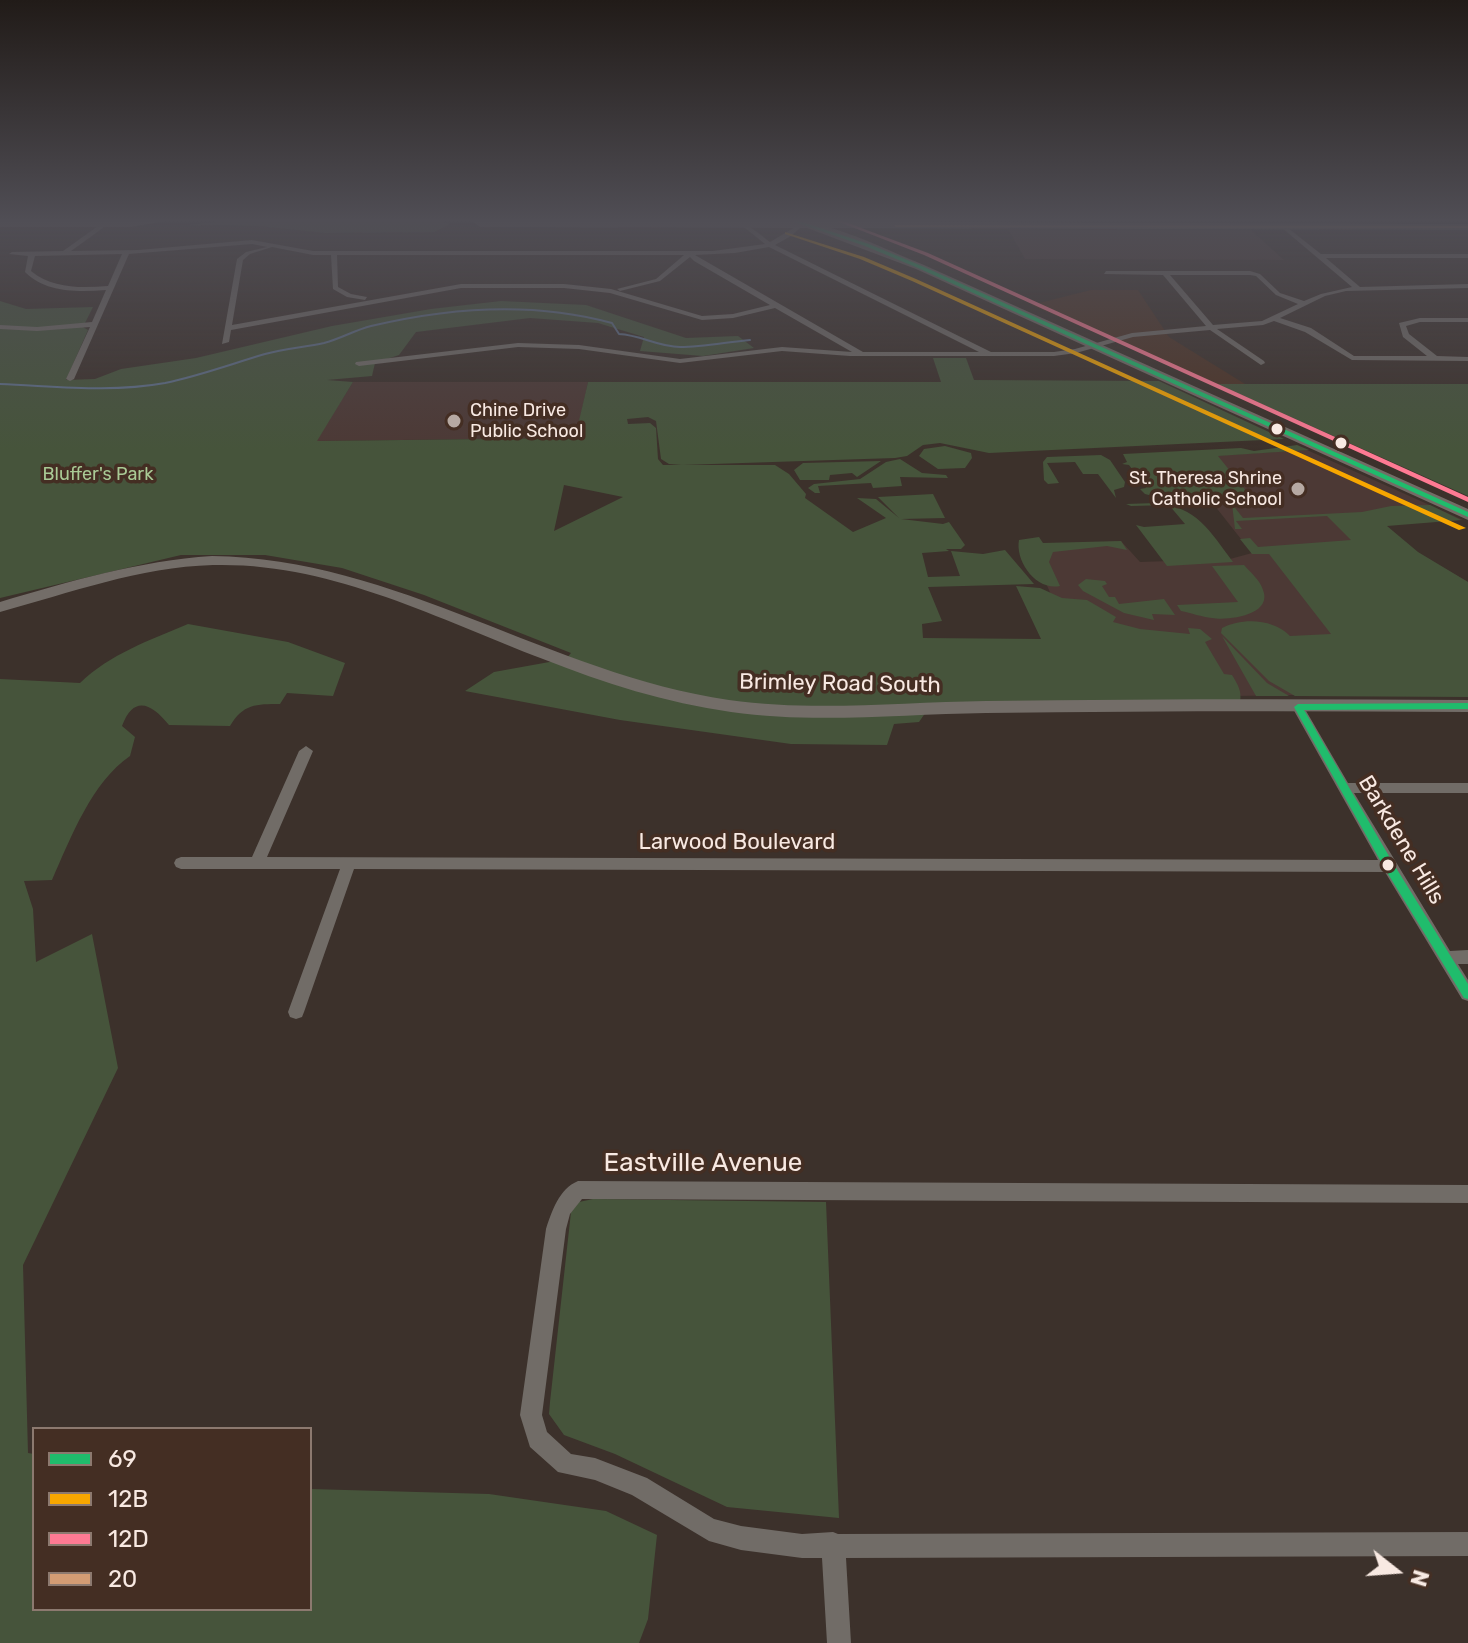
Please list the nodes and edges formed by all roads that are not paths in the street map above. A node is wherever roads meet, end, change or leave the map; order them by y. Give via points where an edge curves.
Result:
1 (106, 297) edge
2 (233, 297) edge
3 (354, 297) edge
4 (397, 297) edge
5 (630, 297) edge
6 (762, 297) edge
7 (874, 297) edge
8 (989, 297) edge
9 (998, 297) edge
10 (1185, 297) edge
11 (1286, 297) edge
12 (1320, 297) edge
13 (377, 300) junction
14 (1304, 304) junction
15 (777, 305) junction
16 (1276, 319) junction
17 (1468, 320) edge
18 (94, 324) junction
19 (0, 327) edge
20 (227, 328) junction
21 (1213, 329) junction
22 (225, 342) dead end
23 (1100, 344) junction
24 (860, 354) junction
25 (989, 354) junction
26 (1434, 358) junction
27 (1468, 359) edge
28 (1261, 363) dead end
29 (359, 364) dead end
30 (70, 379) dead end
31 (1468, 503) edge
32 (1468, 515) edge
33 (0, 607) edge
34 (1468, 706) edge
35 (1298, 707) junction
36 (306, 751) dead end
37 (1345, 788) junction
38 (1468, 788) edge
39 (181, 863) dead end
40 (257, 863) junction
41 (349, 864) junction
42 (1389, 866) junction
43 (1468, 957) edge
44 (1447, 958) junction
45 (1468, 994) edge
46 (296, 1012) dead end
47 (1468, 1194) edge
48 (833, 1544) junction
49 (1468, 1544) edge
50 (839, 1643) edge

1 - 18 street
2 - 20 street
3 - 13 street
4 - 13 street
5 - 15 street via 702,318
6 - 15 street
7 - 25 street
8 - 23 main road
9 - 23 main road
10 - 21 street
11 - 14 street
12 - 14 street
13 - 20 street
14 - 16 street
15 - 24 street
16 - 21 street
16 - 26 street via 1308,330 1348,357
17 - 26 street via 1402,325 1406,335
18 - 19 street
18 - 30 street
20 - 22 street
21 - 23 street via 1132,335
21 - 28 street
23 - 25 street via 1054,354
23 - 31 main road
23 - 32 main road
24 - 25 street
24 - 29 street via 782,349 680,361 579,347 518,345
26 - 27 street
33 - 35 street, Brimley Road South via 143,568 242,561 363,584 635,686 727,706 814,712
34 - 35 street, Brimley Road South
35 - 37 street, Barkdene Hills
36 - 40 street
37 - 38 street
37 - 42 street, Barkdene Hills
39 - 40 street, Larwood Boulevard
40 - 41 street, Larwood Boulevard
41 - 42 street, Larwood Boulevard
41 - 46 street
42 - 44 street, Barkdene Hills
43 - 44 street
44 - 45 street, Barkdene Hills
47 - 48 street, Eastville Avenue via 578,1190 562,1209 548,1278 531,1415 538,1439 566,1464 639,1486 709,1529 787,1544
48 - 49 street, Eastville Avenue
48 - 50 street

